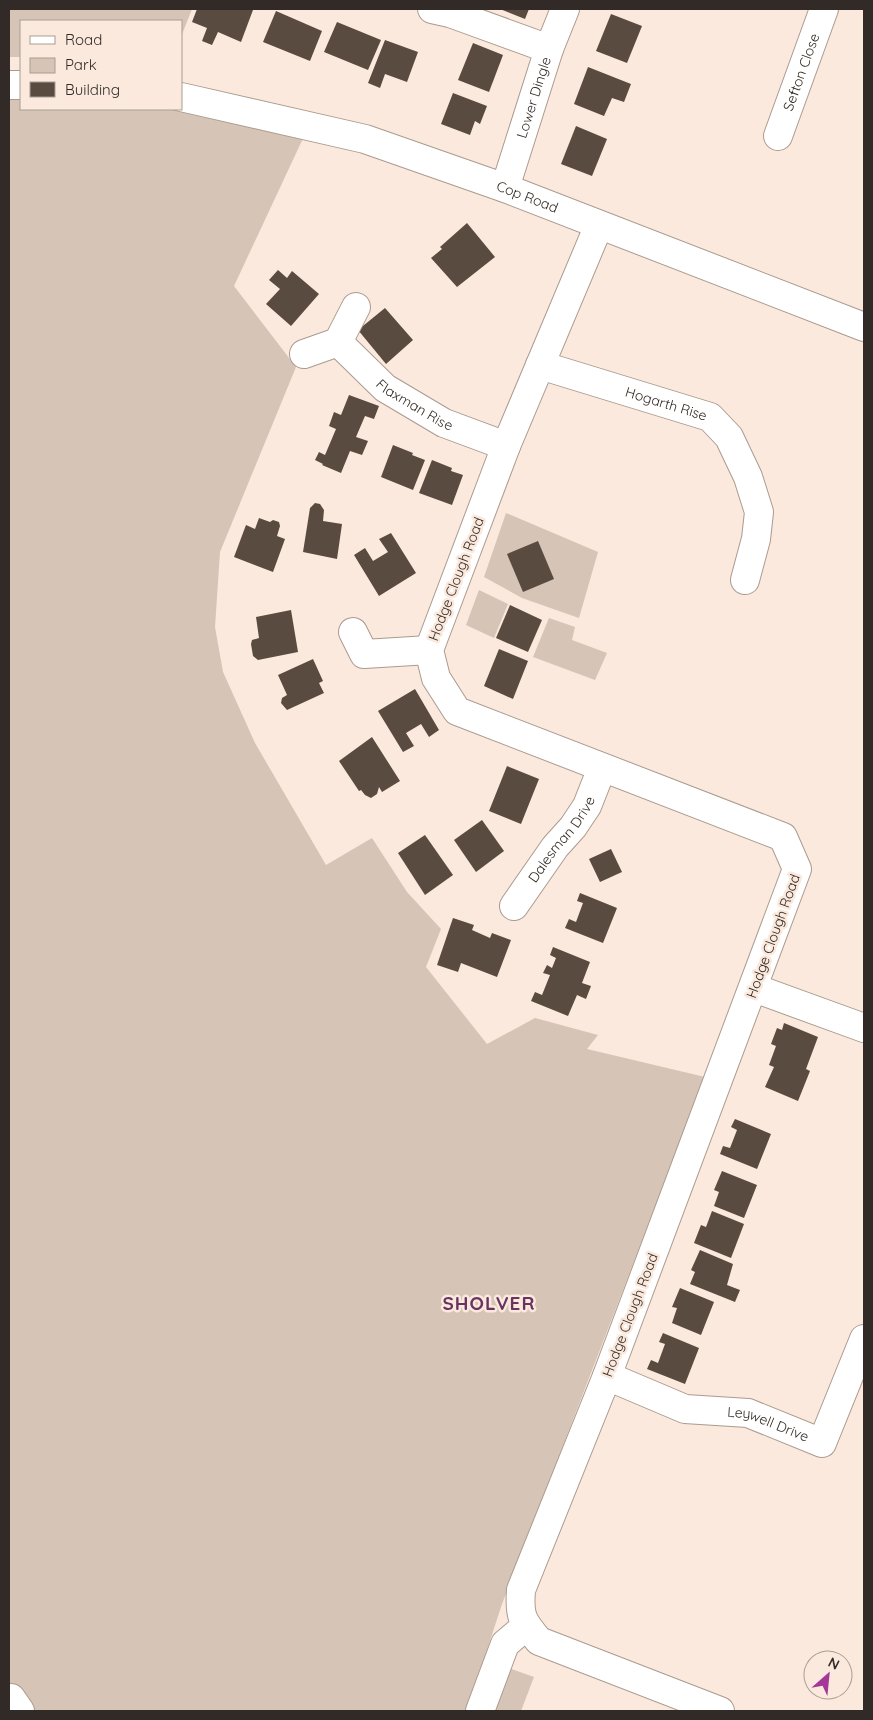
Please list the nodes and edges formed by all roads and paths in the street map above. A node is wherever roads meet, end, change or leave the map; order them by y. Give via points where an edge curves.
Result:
1 (432, 9) edge
2 (565, 9) edge
3 (824, 9) edge
4 (549, 49) junction
5 (182, 97) edge
6 (778, 136) dead end
7 (505, 188) junction
8 (600, 225) junction
9 (356, 307) dead end
10 (864, 327) edge
11 (338, 342) junction
12 (304, 354) dead end
13 (540, 365) junction
14 (506, 446) junction
15 (745, 580) dead end
16 (353, 632) dead end
17 (429, 650) junction
18 (602, 768) junction
19 (514, 906) dead end
20 (754, 988) junction
21 (864, 1028) edge
22 (864, 1339) edge
23 (607, 1376) junction
24 (526, 1626) junction
25 (480, 1711) edge
26 (720, 1711) edge

1 - 4 street
2 - 4 street, Lower Dingle
3 - 6 street, Sefton Close
4 - 7 street, Lower Dingle
5 - 7 street, Cop Road via 365,139
7 - 8 street, Cop Road
8 - 10 street, Cop Road
8 - 13 street, Hodge Clough Road
9 - 11 street
11 - 12 street
11 - 14 street, Flaxman Rise via 385,388 444,423
13 - 14 street, Hodge Clough Road
13 - 15 street, Hogarth Rise via 710,417 729,437 759,512 756,540
14 - 17 street, Hodge Clough Road
16 - 17 street via 364,654
17 - 18 street, Hodge Clough Road via 436,678 457,711
18 - 19 street, Dalesman Drive via 587,806
18 - 20 street, Hodge Clough Road via 783,837 798,869
20 - 21 street
20 - 23 street, Hodge Clough Road
22 - 23 street, Leywell Drive via 822,1443 748,1413 685,1409
23 - 24 street, Hodge Clough Road via 521,1590 520,1609
24 - 25 street via 505,1644
24 - 26 street via 539,1641

